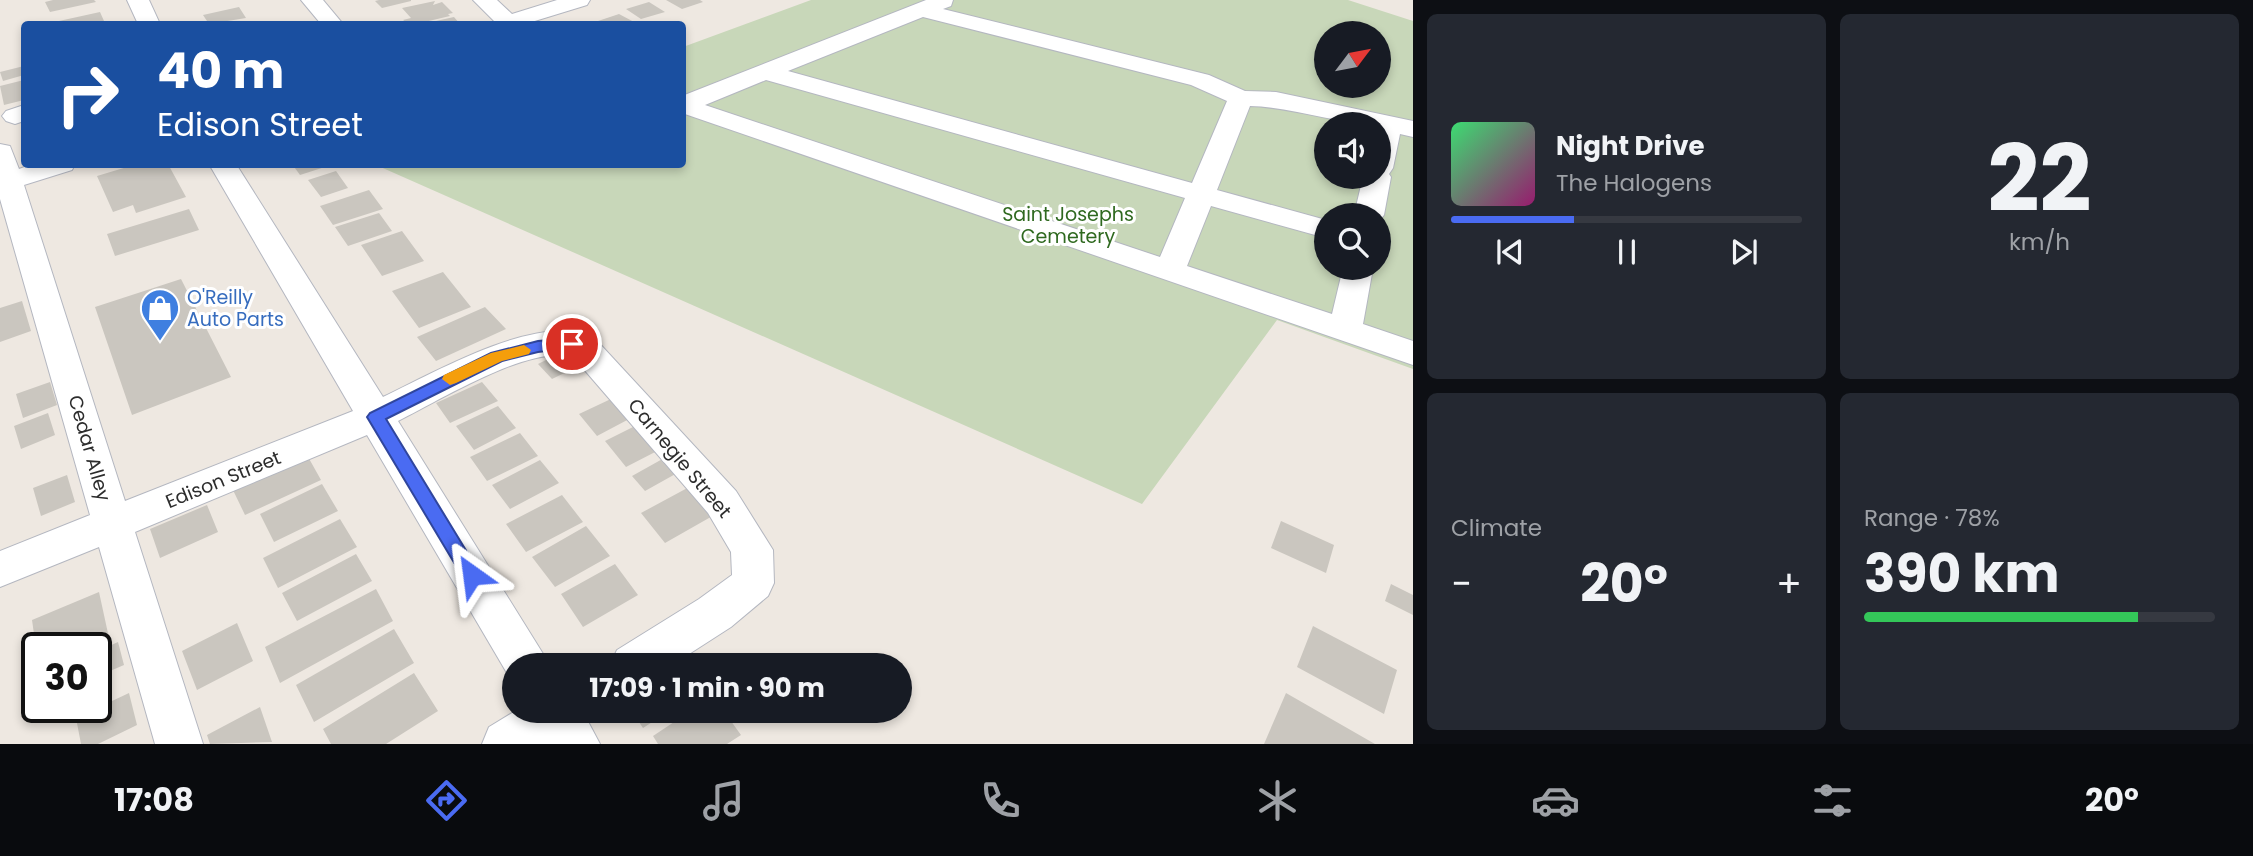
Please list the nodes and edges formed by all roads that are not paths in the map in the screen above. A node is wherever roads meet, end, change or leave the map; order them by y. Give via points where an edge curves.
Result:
1 (138, 0) edge
2 (313, 0) edge
3 (484, 0) edge
4 (579, 0) edge
5 (946, 0) edge
6 (922, 9) junction
7 (148, 21) edge
8 (330, 21) edge
9 (504, 21) edge
10 (516, 21) edge
11 (764, 72) junction
12 (1241, 98) junction
13 (686, 103) edge
14 (686, 105) edge
15 (1401, 127) edge
16 (1391, 146) edge
17 (33, 168) edge
18 (224, 168) edge
19 (4, 172) edge
20 (1202, 195) junction
21 (1314, 226) edge
22 (1170, 270) junction
23 (1355, 280) edge
24 (1345, 329) junction
25 (1413, 353) edge
26 (443, 382) joint
27 (376, 417) junction
28 (112, 524) junction
29 (0, 569) edge
30 (520, 653) edge
31 (652, 653) edge
32 (555, 723) edge
33 (179, 744) edge
34 (506, 744) edge

1 - 7 street
2 - 8 street
3 - 9 street
4 - 10 street
5 - 6 street
6 - 11 street
6 - 12 street via 1200,80
11 - 13 street
11 - 20 street
12 - 15 street via 1276,99
12 - 20 street
14 - 22 street
15 - 16 street
17 - 19 street
18 - 27 street
19 - 28 street, Cedar Alley
20 - 21 street
20 - 22 street
22 - 24 street
23 - 24 street
24 - 25 street
26 - 27 street, Edison Street
26 - 31 street, Carnegie Street via 497,356 572,344 587,351 723,502 751,550 753,583
27 - 28 street, Edison Street
27 - 30 street
28 - 29 street, Edison Street
28 - 33 street, Cedar Alley
32 - 34 street

